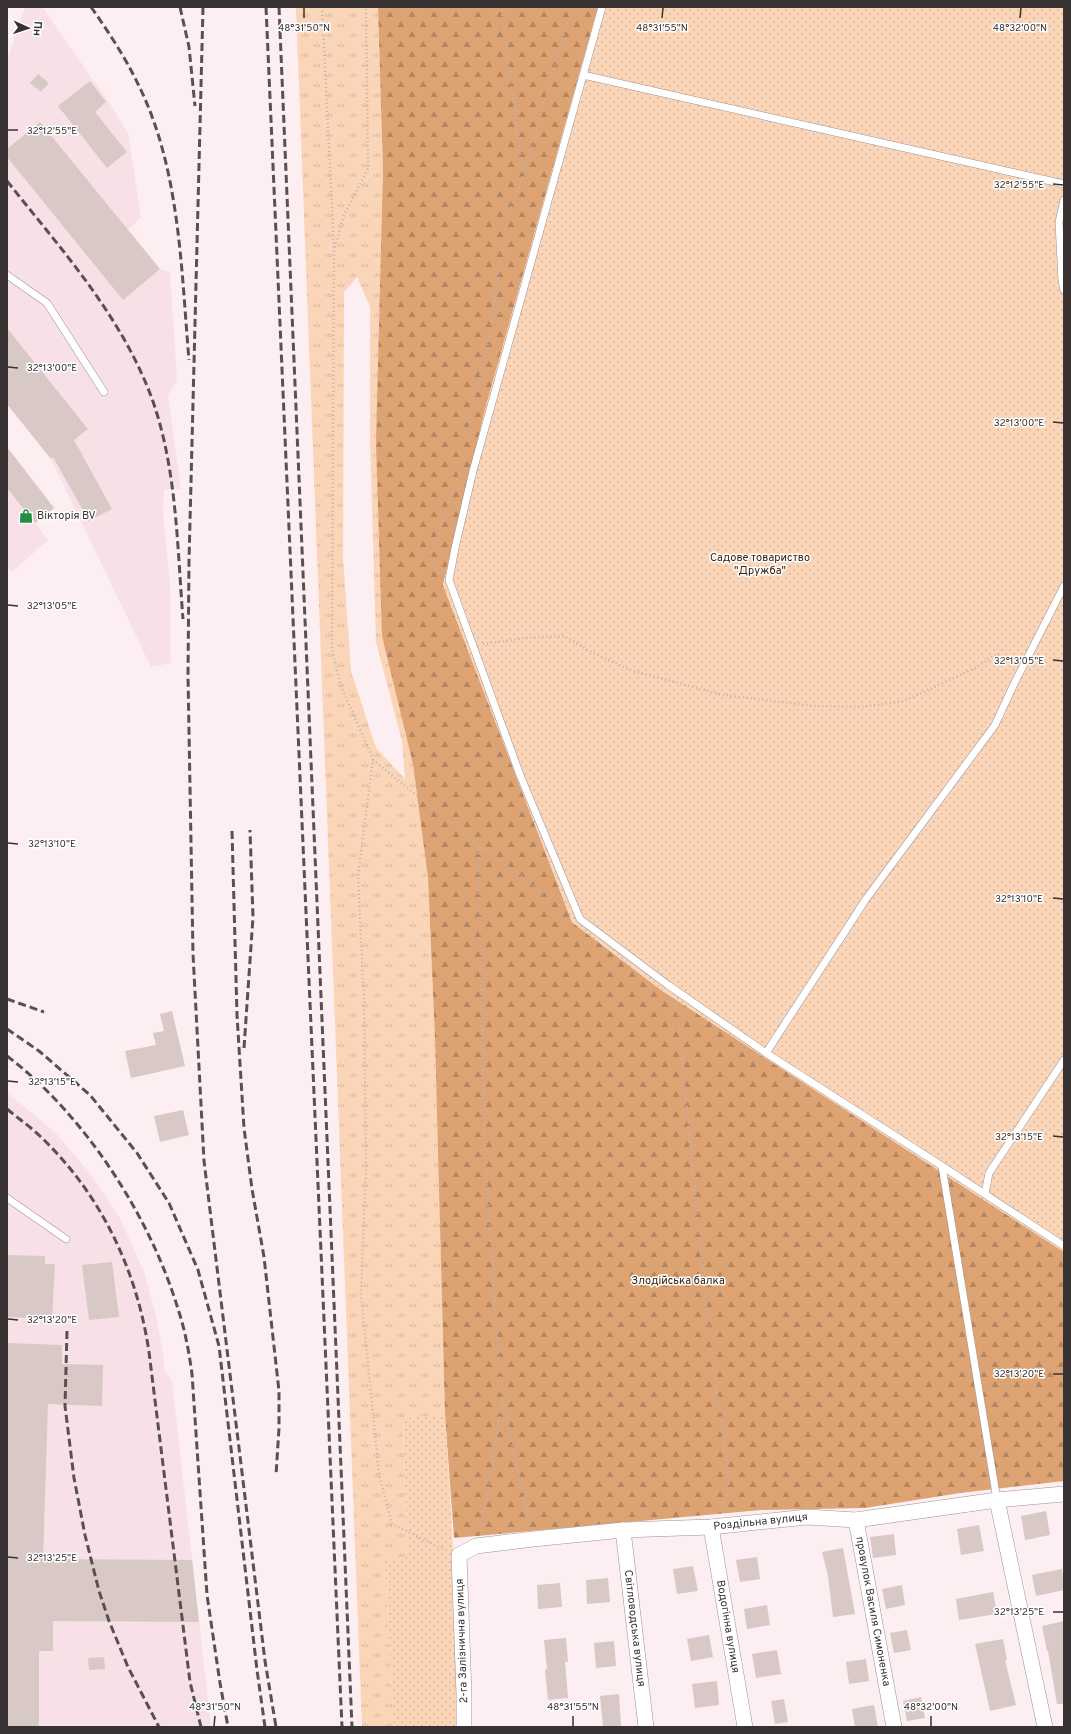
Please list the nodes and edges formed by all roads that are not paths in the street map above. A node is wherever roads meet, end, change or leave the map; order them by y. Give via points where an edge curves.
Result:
1 (602, 7) edge
2 (583, 75) junction
3 (1064, 184) edge
4 (1064, 200) edge
5 (7, 275) edge
6 (1064, 290) edge
7 (104, 392) dead end
8 (1064, 586) edge
9 (766, 1053) junction
10 (1064, 1060) edge
11 (942, 1166) junction
12 (985, 1194) junction
13 (7, 1198) edge
14 (66, 1239) dead end
15 (1064, 1246) edge
16 (1064, 1494) edge
17 (997, 1500) junction
18 (856, 1520) junction
19 (712, 1527) junction
20 (623, 1530) junction
21 (458, 1555) joint
22 (464, 1727) edge
23 (646, 1727) edge
24 (745, 1727) edge
25 (894, 1727) edge
26 (1045, 1727) edge

1 - 2 lane
2 - 3 lane
2 - 9 lane via 473,470 449,580 520,775 580,920
4 - 6 lane via 1059,222
5 - 7 lane via 47,303
8 - 9 lane via 995,725 866,899
9 - 11 lane
10 - 12 lane via 989,1173
11 - 12 lane
11 - 17 lane
12 - 15 lane
13 - 14 lane
16 - 17 street, Роздільна вулиця
17 - 18 street, Роздільна вулиця
17 - 26 street
18 - 19 street, Роздільна вулиця via 807,1517
18 - 25 street, провулок Василя Симоненка
19 - 20 street, Роздільна вулиця
19 - 24 street, Водогінна вулиця
20 - 21 street, Роздільна вулиця via 476,1546
20 - 23 street, Світловодська вулиця
21 - 22 street, 2-га Залізнична вулиця

